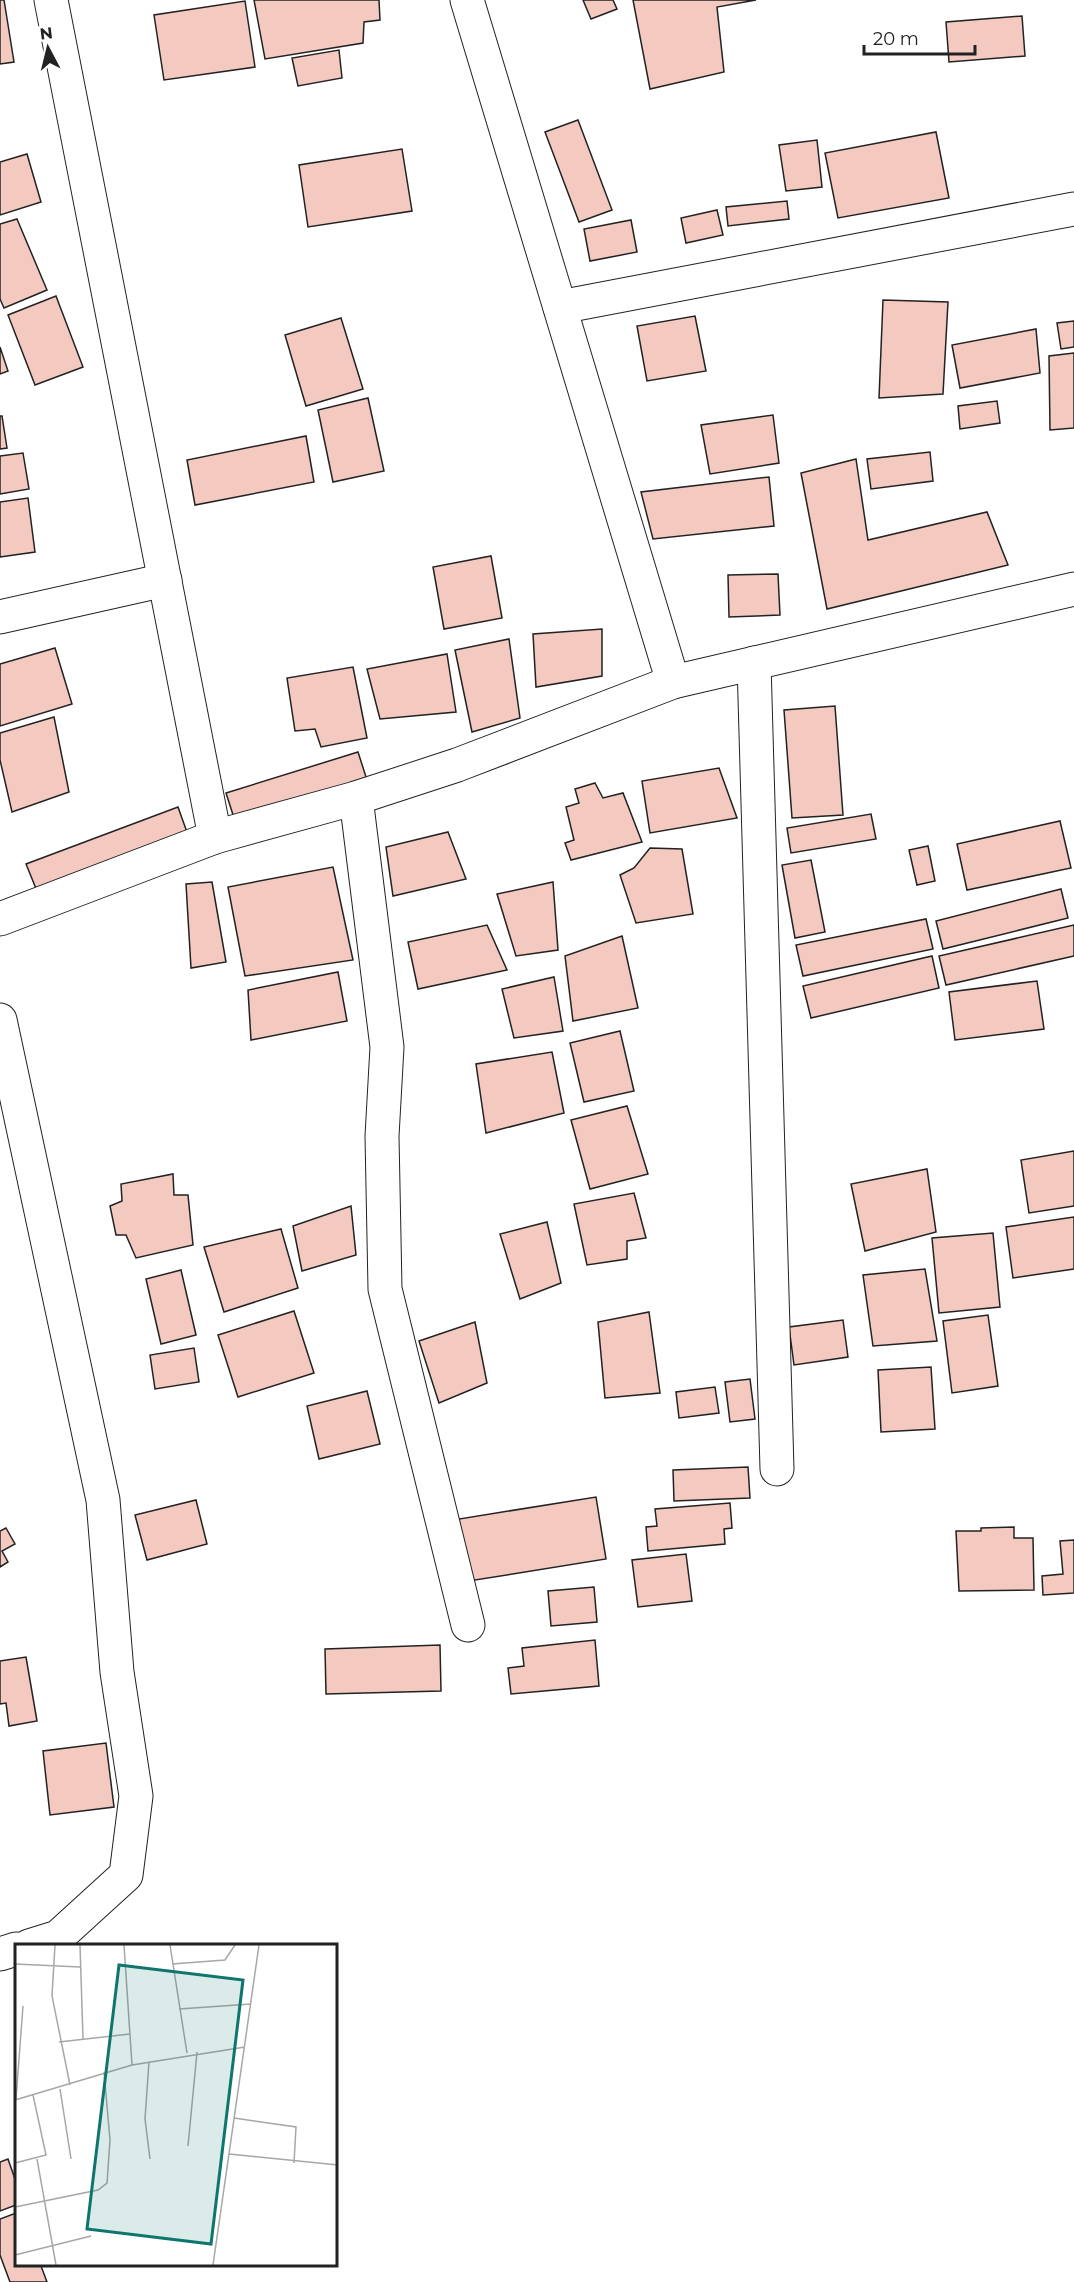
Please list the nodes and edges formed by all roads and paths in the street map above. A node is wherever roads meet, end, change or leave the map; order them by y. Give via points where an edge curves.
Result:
1 (51, 0) edge
2 (467, 0) edge
3 (1074, 209) edge
4 (560, 308) junction
5 (165, 580) junction
6 (1074, 590) edge
7 (0, 617) edge
8 (754, 663) junction
9 (673, 682) junction
10 (356, 798) junction
11 (215, 837) junction
12 (0, 919) edge
13 (0, 1020) edge
14 (777, 1469) dead end
15 (468, 1624) dead end
16 (36, 1944) edge
17 (15, 1950) edge
18 (0, 1954) edge

1 - 5 street
2 - 4 street
3 - 4 street
4 - 9 street
5 - 7 street
5 - 11 street
6 - 8 street
8 - 9 street
8 - 14 street
9 - 10 street via 457,765
10 - 11 street
10 - 15 street via 387,1047 382,1136 385,1289
11 - 12 street
13 - 16 street via 103,1500 117,1672 136,1796 126,1875 58,1938
17 - 18 street

